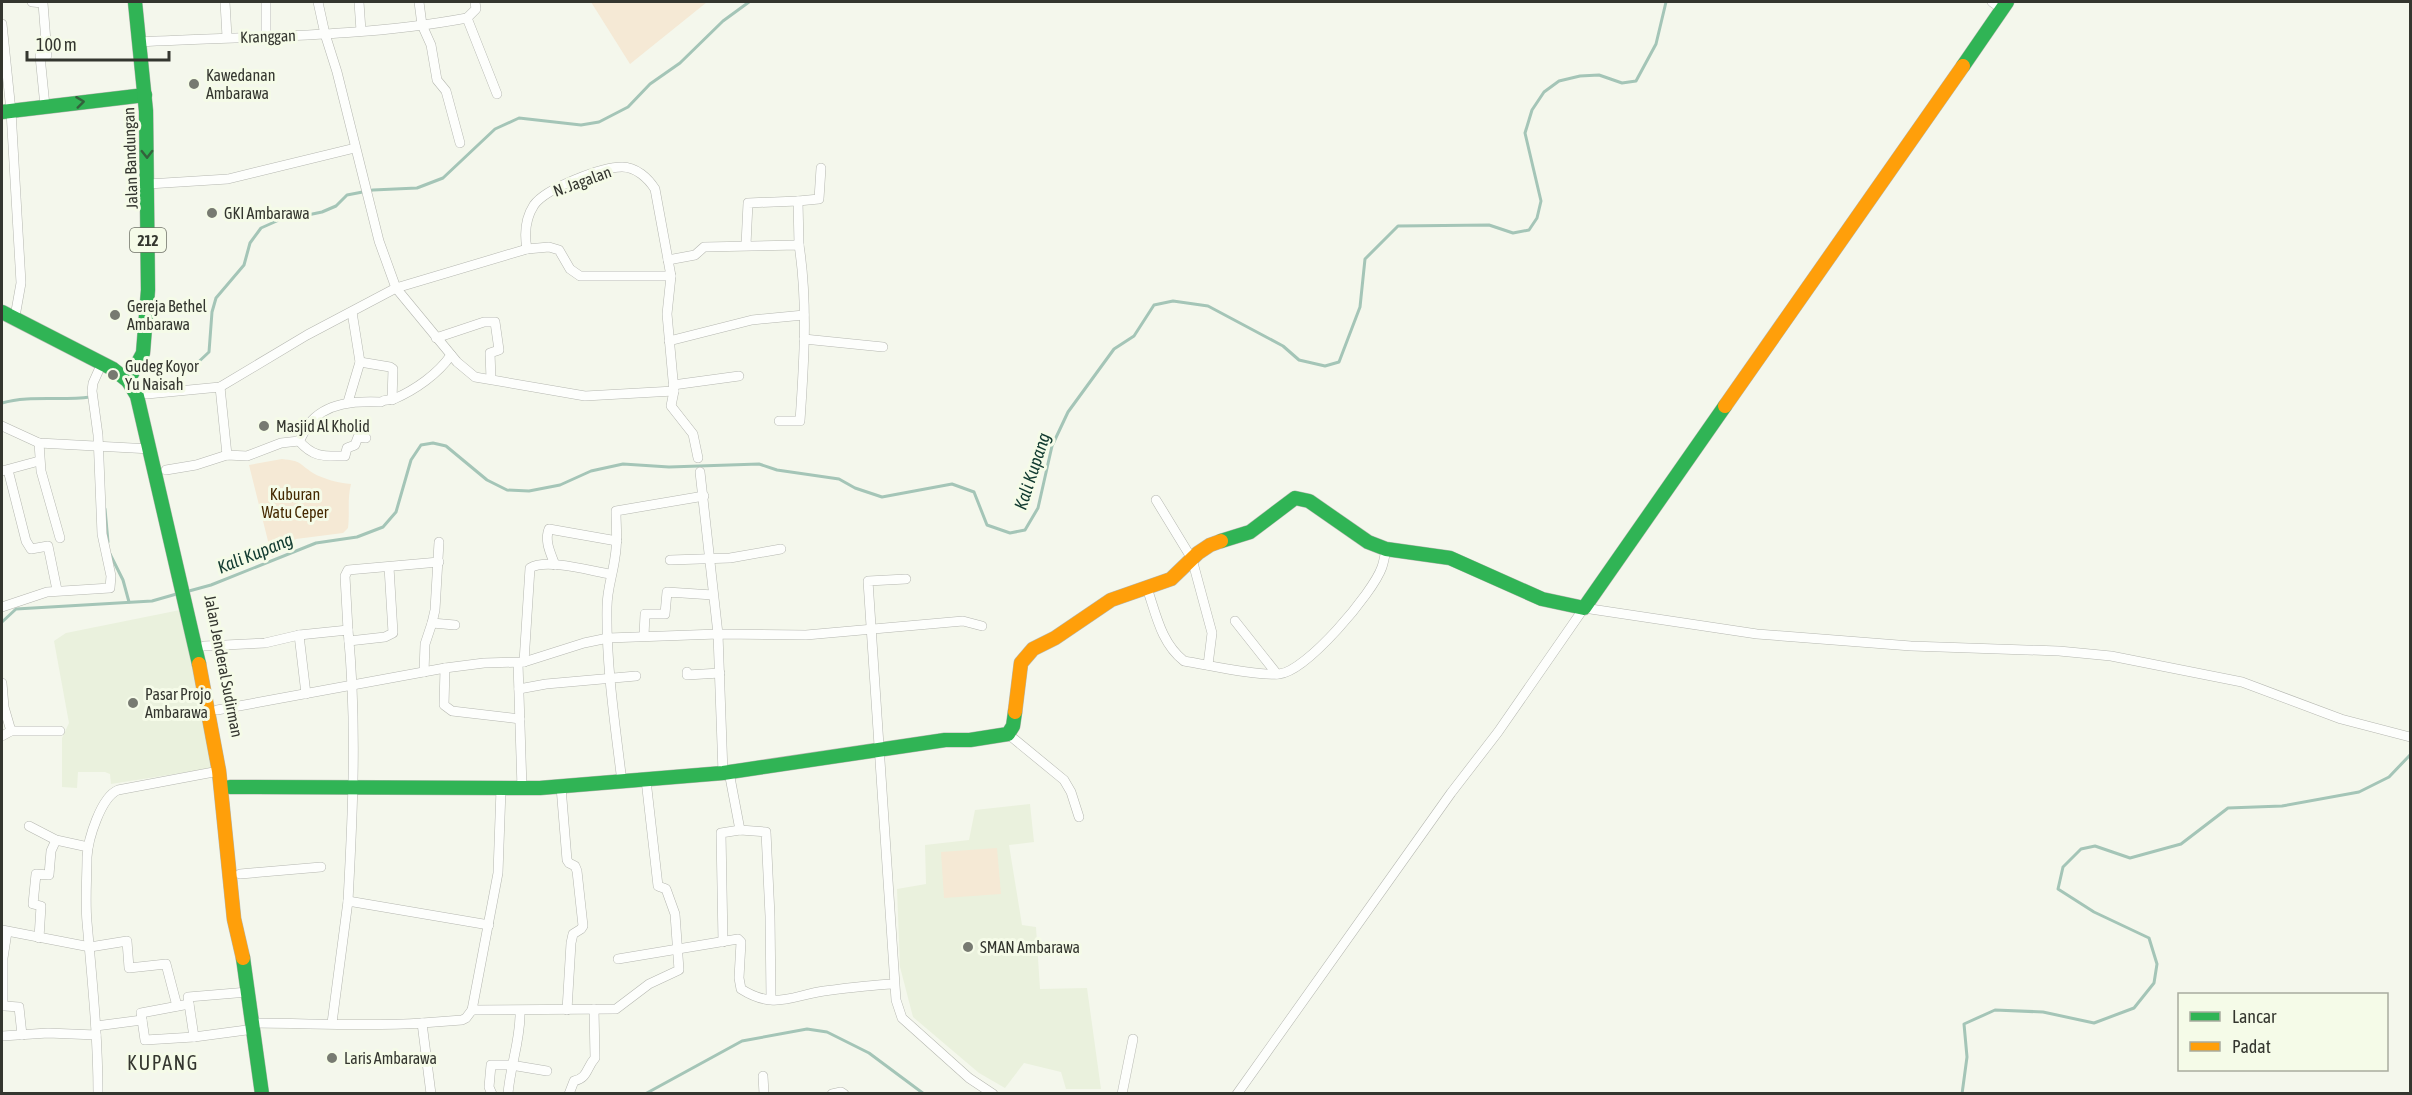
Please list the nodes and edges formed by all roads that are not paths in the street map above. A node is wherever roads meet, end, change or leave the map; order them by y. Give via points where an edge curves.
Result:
1 (32, 2) edge
2 (135, 2) edge
3 (225, 2) edge
4 (266, 2) edge
5 (318, 2) edge
6 (359, 2) edge
7 (419, 2) edge
8 (475, 2) edge
9 (2000, 4) edge
10 (467, 18) junction
11 (2, 24) edge
12 (422, 25) junction
13 (362, 31) junction
14 (325, 33) junction
15 (266, 36) junction
16 (227, 37) junction
17 (140, 42) junction
18 (497, 94) dead end
19 (145, 95) junction
20 (45, 106) junction
21 (6, 111) edge
22 (460, 143) dead end
23 (355, 148) junction
24 (821, 168) dead end
25 (148, 184) junction
26 (798, 201) junction
27 (799, 244) junction
28 (746, 246) junction
29 (526, 249) junction
30 (668, 260) junction
31 (670, 276) junction
32 (396, 288) junction
33 (2, 303) edge
34 (16, 311) junction
35 (2, 312) edge
36 (352, 312) junction
37 (804, 315) junction
38 (436, 338) junction
39 (804, 339) junction
40 (669, 341) junction
41 (883, 347) dead end
42 (451, 355) junction
43 (360, 362) junction
44 (102, 363) junction
45 (739, 376) dead end
46 (131, 377) junction
47 (491, 379) junction
48 (220, 387) junction
49 (674, 388) junction
50 (147, 394) junction
51 (392, 400) junction
52 (348, 402) junction
53 (780, 421) dead end
54 (2, 426) edge
55 (366, 438) dead end
56 (299, 441) junction
57 (39, 443) junction
58 (99, 446) junction
59 (152, 449) junction
60 (227, 455) junction
61 (698, 458) dead end
62 (39, 461) junction
63 (5, 470) edge
64 (166, 470) junction
65 (700, 472) dead end
66 (704, 496) junction
67 (1156, 500) dead end
68 (60, 538) dead end
69 (617, 541) junction
70 (439, 542) dead end
71 (781, 549) dead end
72 (1386, 549) junction
73 (1192, 559) junction
74 (670, 560) dead end
75 (709, 560) junction
76 (438, 562) junction
77 (555, 565) junction
78 (389, 567) junction
79 (610, 574) junction
80 (185, 575) junction
81 (906, 579) dead end
82 (1147, 588) junction
83 (57, 590) junction
84 (713, 595) junction
85 (191, 600) junction
86 (2, 607) edge
87 (1584, 608) junction
88 (1235, 621) dead end
89 (432, 623) junction
90 (455, 625) dead end
91 (982, 626) dead end
92 (348, 630) junction
93 (871, 630) junction
94 (718, 634) junction
95 (299, 635) junction
96 (644, 636) junction
97 (608, 638) junction
98 (349, 641) junction
99 (204, 646) junction
100 (521, 663) junction
101 (1208, 665) junction
102 (445, 668) junction
103 (424, 672) junction
104 (687, 672) dead end
105 (720, 673) junction
106 (1277, 674) junction
107 (636, 676) dead end
108 (610, 680) junction
109 (2, 683) edge
110 (354, 686) junction
111 (519, 689) junction
112 (306, 694) junction
113 (217, 710) junction
114 (520, 720) junction
115 (11, 731) junction
116 (60, 731) dead end
117 (1008, 734) junction
118 (2, 736) edge
119 (2410, 737) edge
120 (879, 750) junction
121 (219, 771) junction
122 (726, 773) junction
123 (646, 780) junction
124 (622, 782) junction
125 (561, 786) junction
126 (230, 787) junction
127 (522, 788) junction
128 (352, 789) junction
129 (501, 789) junction
130 (1078, 817) dead end
131 (29, 826) dead end
132 (740, 830) junction
133 (56, 840) junction
134 (88, 847) junction
135 (321, 867) dead end
136 (240, 874) junction
137 (348, 901) junction
138 (489, 925) junction
139 (4, 931) edge
140 (39, 938) junction
141 (241, 942) junction
142 (723, 942) junction
143 (90, 947) junction
144 (677, 948) junction
145 (618, 959) dead end
146 (894, 984) junction
147 (248, 992) junction
148 (771, 999) junction
149 (189, 1004) junction
150 (177, 1006) junction
151 (594, 1009) junction
152 (472, 1010) junction
153 (567, 1010) junction
154 (520, 1011) junction
155 (142, 1020) junction
156 (332, 1023) junction
157 (422, 1023) junction
158 (253, 1026) junction
159 (96, 1031) junction
160 (22, 1035) junction
161 (2, 1036) edge
162 (194, 1037) junction
163 (1132, 1040) dead end
164 (511, 1065) junction
165 (547, 1071) dead end
166 (762, 1076) dead end
167 (98, 1094) edge
168 (262, 1094) edge
169 (431, 1094) edge
170 (492, 1094) edge
171 (508, 1094) edge
172 (569, 1094) edge
173 (764, 1094) edge
174 (832, 1094) edge
175 (844, 1094) edge
176 (993, 1094) edge
177 (1122, 1094) edge
178 (1237, 1094) edge

1 - 20 street via 43,3 47,55 40,56
2 - 17 street, Jalan Bandungan / 212
3 - 16 street
4 - 15 street
5 - 14 street
6 - 13 street
7 - 12 street
8 - 10 street via 476,9
9 - 87 street
10 - 12 street, Kranggan
10 - 18 street
11 - 21 street
12 - 13 street, Kranggan
12 - 22 street
13 - 14 street, Kranggan
14 - 15 street, Kranggan
14 - 23 street
15 - 16 street, Kranggan
16 - 17 street, Kranggan
17 - 19 street, Jalan Bandungan / 212
20 -> 19 street
19 -> 25 street, Jalan Bandungan / 212
20 - 21 street
21 - 34 street via 21,283
23 - 25 street via 228,179
23 - 32 street
24 - 26 street via 819,199
25 - 46 street, Jalan Bandungan / 212 via 148,290 143,353
26 - 27 street
26 - 28 street via 748,203
27 - 28 street
27 - 37 street
28 - 30 street via 704,248 695,255
29 - 30 street, N. Jagalan via 527,220 535,203 547,193 624,167 649,179 655,189
29 - 31 street via 559,250 570,269 580,276
29 - 32 street
30 - 31 street, N. Jagalan
31 - 40 street, N. Jagalan
32 - 36 street
32 - 38 street
33 - 34 street, Jalan Jenderal Sudirman
34 - 46 street, Jalan Jenderal Sudirman via 106,355
35 - 44 street, Jalan Jenderal Sudirman
36 - 43 street
36 - 48 street
37 - 39 street
37 - 40 street via 753,320
38 - 42 street
38 - 47 street via 495,322 499,350 490,353
39 - 41 street
39 - 53 street via 800,421
40 - 49 street, N. Jagalan
42 - 47 street via 468,373
42 - 51 street via 425,381
43 - 51 street via 393,369
43 - 52 street
44 - 46 street, Jalan Jenderal Sudirman
44 - 58 street via 92,391
45 - 49 street
46 - 50 street, Jalan Jenderal Sudirman
46 - 59 street, Jalan Jenderal Sudirman
47 - 49 street via 585,396
48 - 50 street
48 - 60 street
49 - 61 street, N. Jagalan via 671,406 693,434
50 - 64 street, Jalan Jenderal Sudirman
51 - 52 street
52 - 56 street via 326,410 309,424
54 - 57 street
55 - 56 street via 358,437 355,445 348,446 345,456 319,455 308,451
56 - 60 street via 281,443 247,456
57 - 58 street
57 - 62 street
58 - 59 street
58 - 83 street via 102,534 110,588
59 - 80 street, Jalan Jenderal Sudirman
60 - 64 street
62 - 63 street
62 - 68 street
63 - 83 street via 26,542 31,549 48,546
64 - 80 street, Jalan Jenderal Sudirman
65 - 66 street
66 - 69 street via 618,509
66 - 75 street
67 - 73 street
69 - 77 street via 549,529 549,550
69 - 79 street
70 - 76 street
71 - 75 street
72 - 73 street via 1368,542 1310,501 1295,498 1250,532 1210,545
72 - 87 street via 1450,558 1542,599
72 - 106 street via 1382,567 1356,608 1328,640 1297,665
73 - 82 street via 1171,579
73 - 101 street via 1212,633
74 - 75 street
75 - 84 street
76 - 78 street
76 - 89 street
77 - 79 street
77 - 100 street via 530,568
78 - 92 street via 346,573
78 - 98 street via 393,633
79 - 97 street
80 - 85 street, Jalan Jenderal Sudirman
81 - 93 street via 868,581
82 - 101 street via 1164,639 1173,653 1184,661
82 - 117 street via 1111,600 1033,649 1022,663 1013,726
83 - 86 street
84 - 94 street
84 - 96 street via 667,592 665,614 645,614
85 - 99 street, Jalan Jenderal Sudirman
85 - 121 street, Jalan Jenderal Sudirman
87 - 119 street via 1768,636 2111,656 2242,682 2341,719
87 - 178 street
88 - 106 street
89 - 90 street
89 - 103 street via 425,644
91 - 93 street via 963,621
92 - 95 street
92 - 98 street
93 - 94 street via 806,635
93 - 120 street
94 - 96 street
94 - 105 street
95 - 99 street via 265,643
95 - 112 street
96 - 97 street
97 - 100 street
97 - 108 street
98 - 110 street
99 - 113 street, Jalan Jenderal Sudirman
100 - 102 street
100 - 111 street
101 - 106 street
102 - 103 street
102 - 114 street via 446,709
103 - 110 street
104 - 105 street
105 - 122 street
107 - 108 street
108 - 111 street
108 - 124 street
109 - 115 street
110 - 112 street
110 - 128 street
111 - 114 street
112 - 113 street
113 - 126 street, Jalan Jenderal Sudirman
114 - 127 street
115 - 116 street
115 - 118 street
117 - 120 street
117 - 130 street via 1064,780
120 - 122 street
120 - 146 street
121 - 134 street via 111,792
121 - 141 street, Jalan Jenderal Sudirman via 234,919
122 - 123 street
122 - 132 street
123 - 124 street
123 - 144 street via 658,886 666,889 675,914
124 - 125 street
125 - 127 street
125 - 153 street via 567,860 577,871 583,926 573,934 571,942
126 - 128 street
126 - 136 street, Jalan Jenderal Sudirman
127 - 129 street
128 - 129 street
128 - 137 street
129 - 138 street via 499,866
131 - 133 street
132 - 142 street via 721,833
132 - 148 street via 766,832
133 - 134 street
133 - 140 street via 49,875 36,874 33,904 41,906
134 - 143 street
135 - 136 street
136 - 141 street, Jalan Jenderal Sudirman via 244,919
137 - 138 street
137 - 156 street
138 - 152 street
139 - 140 street
139 - 160 street via 3,1004 19,1007
140 - 143 street
141 - 147 street, Jalan Jenderal Sudirman
142 - 144 street
142 - 148 street via 740,940 741,989
143 - 150 street via 127,941 129,968 166,964
143 - 159 street
144 - 145 street
144 - 151 street via 680,965 676,973 649,984 621,1007
146 - 148 street via 819,992 790,1000
146 - 176 street via 902,1018 969,1078
147 - 149 street via 188,997
147 - 158 street, Jalan Jenderal Sudirman
149 - 150 street
149 - 162 street
150 - 155 street via 141,1013
151 - 153 street
151 - 172 street via 595,1058 583,1079 574,1081
152 - 154 street
152 - 157 street via 462,1020
153 - 154 street
154 - 164 street
155 - 159 street
155 - 162 street via 145,1040
156 - 157 street
156 - 158 street
157 - 169 street
158 - 162 street
158 - 168 street, Jalan Jenderal Sudirman
159 - 160 street
159 - 167 street
160 - 161 street
163 - 177 street
164 - 165 street
164 - 170 street via 491,1065
164 - 171 street
166 - 173 street
174 - 175 street

